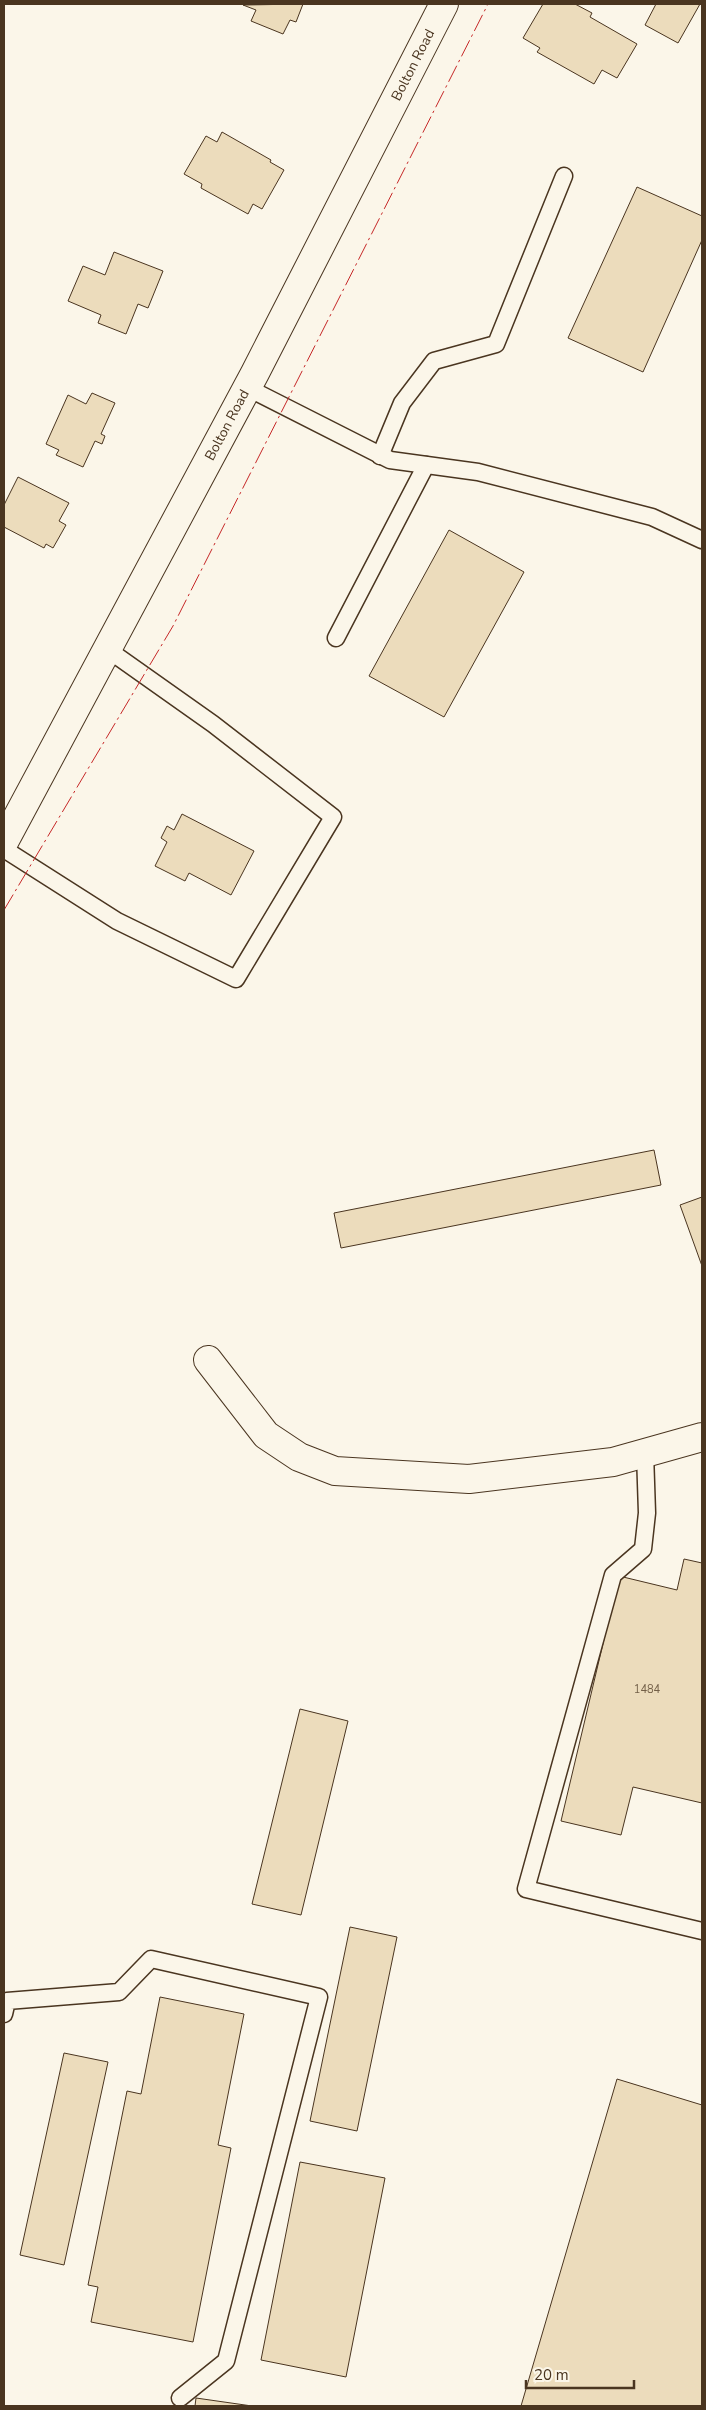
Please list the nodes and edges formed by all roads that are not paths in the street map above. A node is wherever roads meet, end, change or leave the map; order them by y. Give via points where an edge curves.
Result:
1 (444, 4) edge
2 (564, 176) dead end
3 (248, 388) junction
4 (380, 456) junction
5 (426, 466) junction
6 (702, 540) edge
7 (336, 638) dead end
8 (107, 650) junction
9 (4, 842) edge
10 (4, 849) edge
11 (208, 1360) dead end
12 (702, 1437) edge
13 (645, 1453) junction
14 (702, 1931) edge
15 (4, 2014) edge
16 (180, 2398) dead end

1 - 3 main road, Bolton Road
2 - 4 lane via 496,344 434,361 402,403
3 - 4 lane
3 - 8 main road, Bolton Road
4 - 5 lane
5 - 6 lane via 478,472 642,515
5 - 7 lane
8 - 9 main road, Bolton Road
8 - 10 lane via 213,724 333,817 236,980 117,921
11 - 13 main road via 266,1435 299,1457 335,1471 469,1479 613,1462
12 - 13 main road
13 - 14 lane via 647,1513 643,1549 613,1575 526,1889
15 - 16 lane via 7,2001 118,1992 151,1959 319,1996 226,2362

